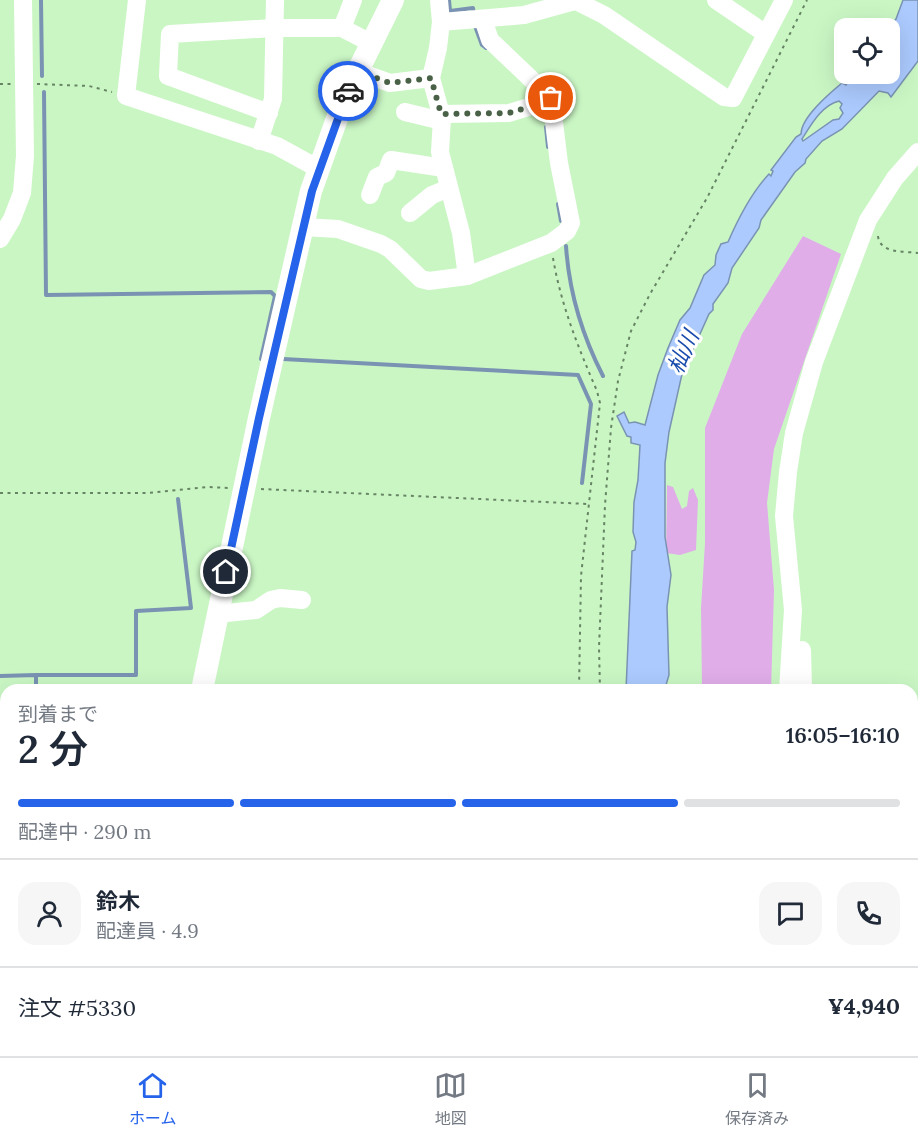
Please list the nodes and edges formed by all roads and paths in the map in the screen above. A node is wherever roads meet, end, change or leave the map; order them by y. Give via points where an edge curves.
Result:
1 (23, 0) edge
2 (137, 0) edge
3 (275, 0) edge
4 (352, 0) edge
5 (393, 0) edge
6 (439, 0) edge
7 (717, 0) edge
8 (784, 0) edge
9 (807, 0) edge
10 (577, 1) edge
11 (510, 8) edge
12 (477, 20) junction
13 (441, 22) junction
14 (274, 28) junction
15 (342, 28) junction
16 (766, 34) junction
17 (370, 43) junction
18 (357, 71) junction
19 (431, 78) junction
20 (25, 84) junction
21 (546, 93) junction
22 (126, 96) junction
23 (405, 112) dead end
24 (269, 113) junction
25 (441, 117) junction
26 (259, 141) junction
27 (918, 152) edge
28 (444, 168) junction
29 (319, 169) junction
30 (449, 188) junction
31 (370, 195) dead end
32 (410, 213) dead end
33 (303, 227) junction
34 (879, 232) dead end
35 (0, 239) edge
36 (551, 243) junction
37 (918, 253) edge
38 (468, 276) junction
39 (244, 488) junction
40 (0, 493) edge
41 (588, 504) junction
42 (302, 600) dead end
43 (794, 610) junction
44 (218, 614) junction
45 (203, 684) edge
46 (579, 684) edge
47 (600, 684) edge
48 (788, 684) edge
49 (803, 684) edge

1 - 20 street
2 - 22 street
3 - 14 street
4 - 15 street
5 - 17 main road
6 - 13 street
7 - 16 street
8 - 16 street
9 - 47 path via 707,198 631,331 611,428 598,647
10 - 11 street via 539,12
10 - 16 street via 604,15 724,97 733,98
11 - 12 street
12 - 13 street
12 - 21 street via 490,40
13 - 19 street
14 - 15 street
14 - 24 street via 273,99
14 - 24 street via 170,34 168,76
15 - 17 street
17 - 18 main road
18 - 19 street via 390,83
18 - 29 main road
19 - 25 street
20 - 22 path via 89,86
20 - 35 street via 22,193
21 - 25 street via 535,105 509,113
21 - 36 street via 551,98 571,223
22 - 26 street
23 - 25 street
24 - 26 street
25 - 28 street via 440,153
26 - 29 street via 277,146
27 - 43 street via 895,178 868,220 814,362 794,433 784,516
28 - 30 street
28 - 31 street via 391,160 386,173 377,177
29 - 33 main road
30 - 32 street via 432,195
30 - 38 street
33 - 38 street via 338,229 381,244 421,279
33 - 39 main road
34 - 37 path via 878,240 885,249
36 - 38 street
36 - 41 path via 567,318 600,403
39 - 40 path via 148,493
39 - 41 path
39 - 44 main road
41 - 46 path via 581,576
42 - 44 street via 280,598 256,610
43 - 48 street
43 - 49 street via 801,642
44 - 45 main road

